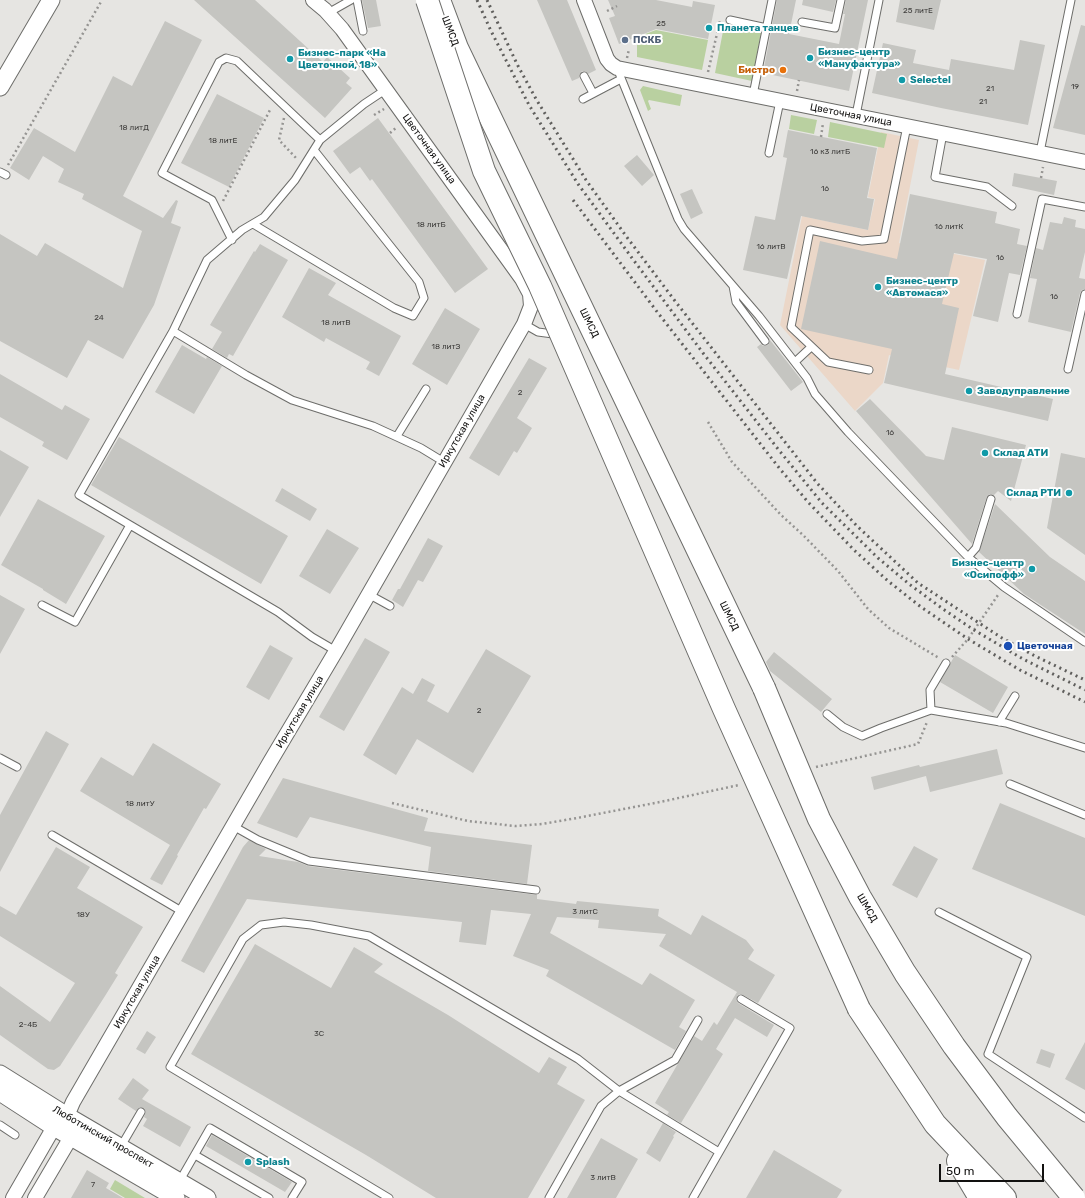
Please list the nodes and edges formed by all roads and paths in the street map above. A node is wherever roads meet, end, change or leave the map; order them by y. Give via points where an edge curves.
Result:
1 (51, 0) edge
2 (102, 0) edge
3 (313, 0) edge
4 (351, 0) edge
5 (357, 0) edge
6 (427, 0) edge
7 (439, 0) edge
8 (584, 0) edge
9 (772, 0) edge
10 (841, 0) edge
11 (879, 0) edge
12 (1071, 0) edge
13 (617, 6) dead end
14 (607, 11) dead end
15 (328, 13) junction
16 (720, 20) dead end
17 (730, 20) dead end
18 (802, 22) dead end
19 (767, 28) junction
20 (363, 31) dead end
21 (629, 49) dead end
22 (622, 68) junction
23 (708, 75) dead end
24 (584, 76) dead end
25 (799, 80) dead end
26 (0, 87) edge
27 (386, 90) junction
28 (797, 93) dead end
29 (593, 94) junction
30 (753, 95) junction
31 (276, 99) junction
32 (582, 99) dead end
33 (780, 101) junction
34 (286, 108) junction
35 (384, 108) dead end
36 (374, 115) dead end
37 (856, 116) junction
38 (824, 119) dead end
39 (397, 126) dead end
40 (907, 126) junction
41 (390, 133) dead end
42 (943, 133) junction
43 (821, 137) dead end
44 (320, 140) junction
45 (314, 150) junction
46 (769, 153) dead end
47 (1042, 158) junction
48 (1085, 162) edge
49 (304, 166) junction
50 (3, 174) edge
51 (1041, 178) dead end
52 (1012, 206) dead end
53 (1085, 207) edge
54 (218, 211) junction
55 (253, 224) junction
56 (232, 240) junction
57 (733, 286) junction
58 (1085, 294) edge
59 (531, 306) joint
60 (1017, 314) dead end
61 (524, 324) junction
62 (173, 331) junction
63 (552, 334) dead end
64 (765, 341) dead end
65 (812, 347) junction
66 (795, 362) junction
67 (1068, 368) dead end
68 (869, 370) dead end
69 (426, 389) dead end
70 (708, 422) dead end
71 (397, 436) junction
72 (444, 462) junction
73 (991, 500) dead end
74 (130, 525) junction
75 (968, 556) junction
76 (368, 594) junction
77 (992, 603) dead end
78 (42, 605) dead end
79 (390, 606) dead end
80 (1085, 642) edge
81 (960, 648) dead end
82 (336, 651) junction
83 (946, 663) joint
84 (1015, 696) dead end
85 (931, 710) junction
86 (827, 714) dead end
87 (999, 722) junction
88 (1085, 748) edge
89 (0, 758) edge
90 (17, 767) dead end
91 (813, 768) dead end
92 (745, 783) dead end
93 (1010, 784) dead end
94 (392, 803) dead end
95 (1085, 815) edge
96 (233, 826) junction
97 (52, 835) dead end
98 (536, 890) dead end
99 (183, 912) junction
100 (939, 912) dead end
101 (741, 999) dead end
102 (698, 1020) dead end
103 (0, 1074) edge
104 (619, 1091) junction
105 (0, 1092) edge
106 (141, 1112) dead end
107 (1085, 1118) edge
108 (60, 1122) junction
109 (935, 1124) junction
110 (0, 1125) edge
111 (15, 1135) dead end
112 (71, 1137) junction
113 (120, 1148) junction
114 (719, 1152) junction
115 (195, 1155) junction
116 (177, 1190) edge
117 (13, 1198) edge
118 (35, 1198) edge
119 (207, 1198) edge
120 (269, 1198) edge
121 (292, 1198) edge
122 (389, 1198) edge
123 (549, 1198) edge
124 (693, 1198) edge
125 (980, 1198) edge
126 (1006, 1198) edge
127 (1074, 1198) edge

1 - 26 street
2 - 50 path
3 - 15 street, Цветочная улица
4 - 15 lane
5 - 20 lane
6 - 109 main road, ШМСД, bridge via 484,171 540,286 724,709 859,1009
7 - 127 main road, ШМСД, bridge via 460,55 764,688 820,819 860,897 905,973 954,1046
8 - 22 street via 607,59 611,64
9 - 19 lane
10 - 18 lane via 835,28
11 - 37 lane
12 - 47 lane
13 - 14 path
15 - 27 street, Цветочная улица
16 - 23 path
17 - 19 lane
19 - 30 lane
21 - 22 path
22 - 29 lane
22 - 30 street, Цветочная улица
22 - 57 lane via 678,219
24 - 29 lane
25 - 28 path
27 - 44 lane via 364,104
27 - 59 street, Цветочная улица via 522,279 530,294
29 - 32 lane
30 - 33 street, Цветочная улица
31 - 34 lane
31 - 54 path
31 - 54 lane via 237,61 226,58 219,62 162,173 212,200
33 - 37 street, Цветочная улица
33 - 46 lane
34 - 44 lane
34 - 49 path via 279,140
35 - 36 path
37 - 40 street, Цветочная улица
38 - 43 path
39 - 41 path
40 - 42 street, Цветочная улица
40 - 65 lane via 884,239 862,241 810,230 791,328
42 - 47 street, Цветочная улица
42 - 52 lane via 935,177 987,188
44 - 45 lane
45 - 49 lane
45 - 55 lane via 419,282 424,298 413,316 394,308
47 - 48 street, Цветочная улица
47 - 51 path
49 - 55 lane via 264,217
53 - 60 lane via 1042,199
54 - 56 lane
55 - 56 lane
56 - 62 lane via 207,260
57 - 64 lane via 736,302
57 - 66 lane
58 - 67 lane
59 - 61 street, Иркутская улица
61 - 63 lane via 538,332
61 - 72 street, Иркутская улица
62 - 71 lane via 292,400
62 - 74 lane via 79,495
65 - 66 lane
65 - 68 lane via 828,362
66 - 75 lane via 815,394 848,432
69 - 71 lane
70 - 83 path via 732,462 838,571 868,609 889,628
71 - 72 lane
72 - 76 street, Иркутская улица
73 - 75 lane via 976,548
74 - 78 lane via 75,622
74 - 82 lane via 278,612
75 - 80 lane via 1004,587
76 - 79 lane
76 - 82 street, Иркутская улица
77 - 81 path
82 - 96 street, Иркутская улица
83 - 85 lane via 930,690
84 - 87 lane
85 - 86 lane via 862,736 843,727
85 - 87 lane
85 - 91 path via 918,744
87 - 88 lane
89 - 90 lane
92 - 94 path via 576,818 515,826 468,821
93 - 95 lane
96 - 98 lane via 258,840 309,861
96 - 99 street, Иркутская улица
97 - 99 lane
99 - 108 street, Иркутская улица
100 - 107 lane via 1027,957 988,1054
101 - 114 lane via 790,1028
102 - 104 lane via 675,1060
103 - 108 street, Люботинский проспект
104 - 114 lane
104 - 122 lane via 578,1058 369,936 284,922 261,925 243,939 170,1067
104 - 123 lane via 601,1106
105 - 108 street, Люботинский проспект
106 - 113 lane
108 - 112 street, Люботинский проспект
108 - 113 street, Люботинский проспект
108 - 117 street, Иркутская улица
109 - 125 main road
109 - 126 main road, ШМСД
110 - 111 lane
112 - 116 street, Люботинский проспект
112 - 118 street
113 - 116 street, Люботинский проспект
114 - 124 lane
115 - 116 lane
115 - 120 lane
115 - 121 lane via 210,1128 302,1182
116 - 119 street, Люботинский проспект

